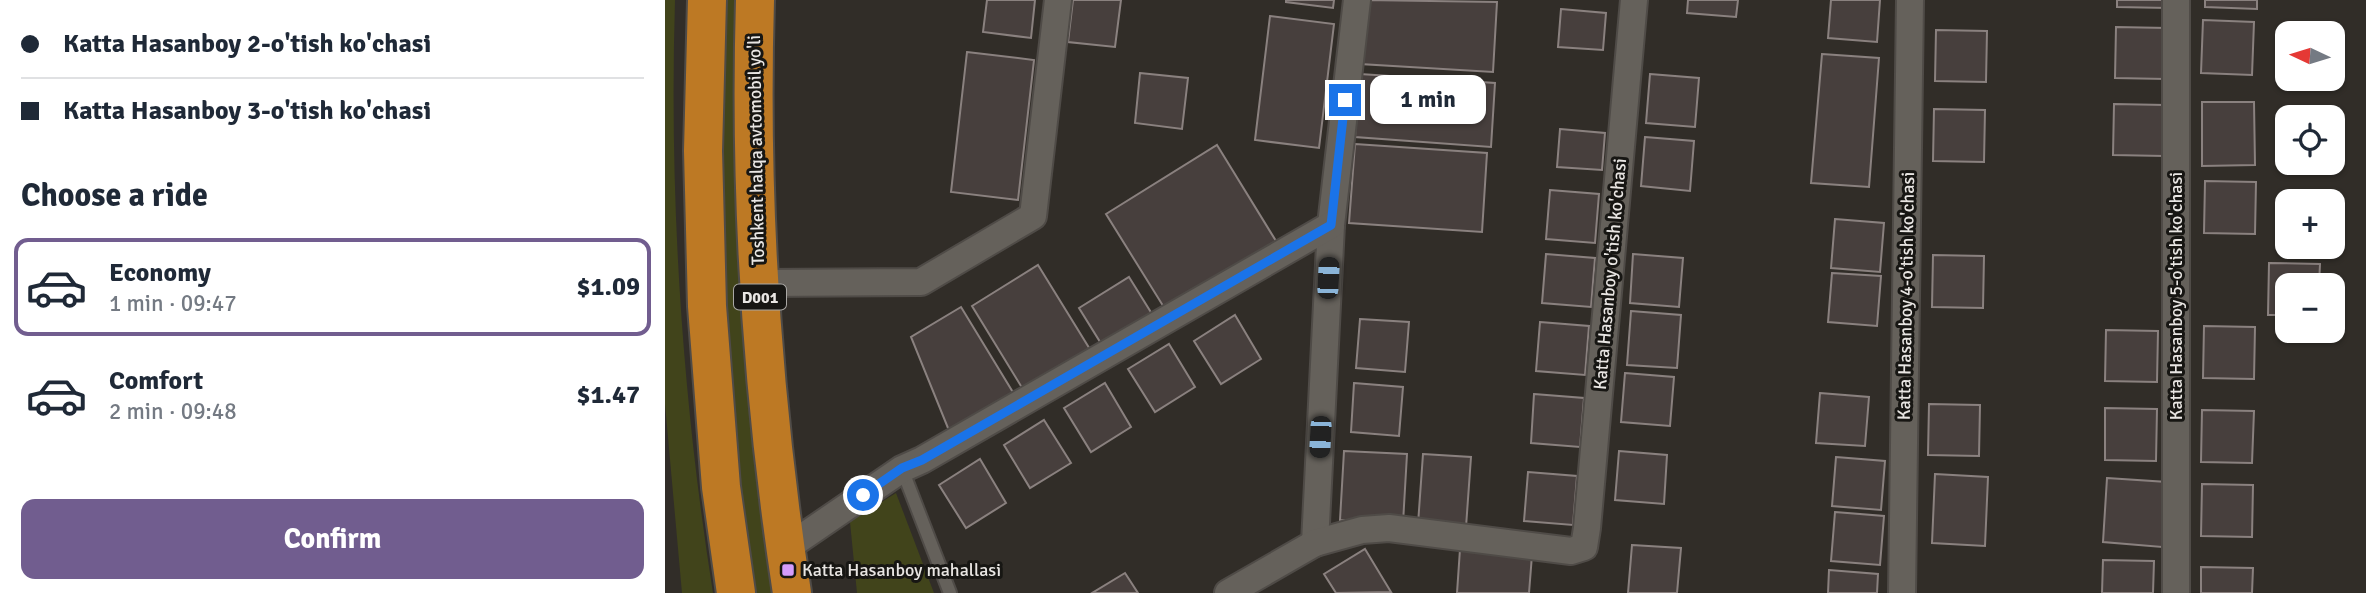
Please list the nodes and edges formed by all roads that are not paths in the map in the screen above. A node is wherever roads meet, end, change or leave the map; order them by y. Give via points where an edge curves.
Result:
1 (707, 0) edge
2 (755, 0) edge
3 (1058, 0) edge
4 (1356, 0) edge
5 (1635, 0) edge
6 (1910, 0) edge
7 (2176, 0) edge
8 (1331, 225) junction
9 (759, 283) junction
10 (902, 468) junction
11 (1315, 543) junction
12 (785, 549) junction
13 (736, 593) edge
14 (792, 593) edge
15 (950, 593) edge
16 (1228, 593) edge
17 (1902, 593) edge
18 (2176, 593) edge

1 - 13 highway, D001 via 703,151 707,306 721,487
2 - 9 highway, Toshkent halqa avtomobil yo'li / D001 via 753,145
3 - 9 street via 1033,216 921,282
4 - 8 street
5 - 11 street, Katta Hasanboy o'tish ko'chasi via 1584,547 1571,551 1389,528
6 - 17 street, Katta Hasanboy 4-o'tish ko'chasi
7 - 18 street, Katta Hasanboy 5-o'tish ko'chasi
8 - 10 street via 934,454
8 - 11 street
9 - 12 highway, Toshkent halqa avtomobil yo'li / D001
10 - 12 street
10 - 15 lane
11 - 16 street
12 - 14 highway, Toshkent halqa avtomobil yo'li / D001

